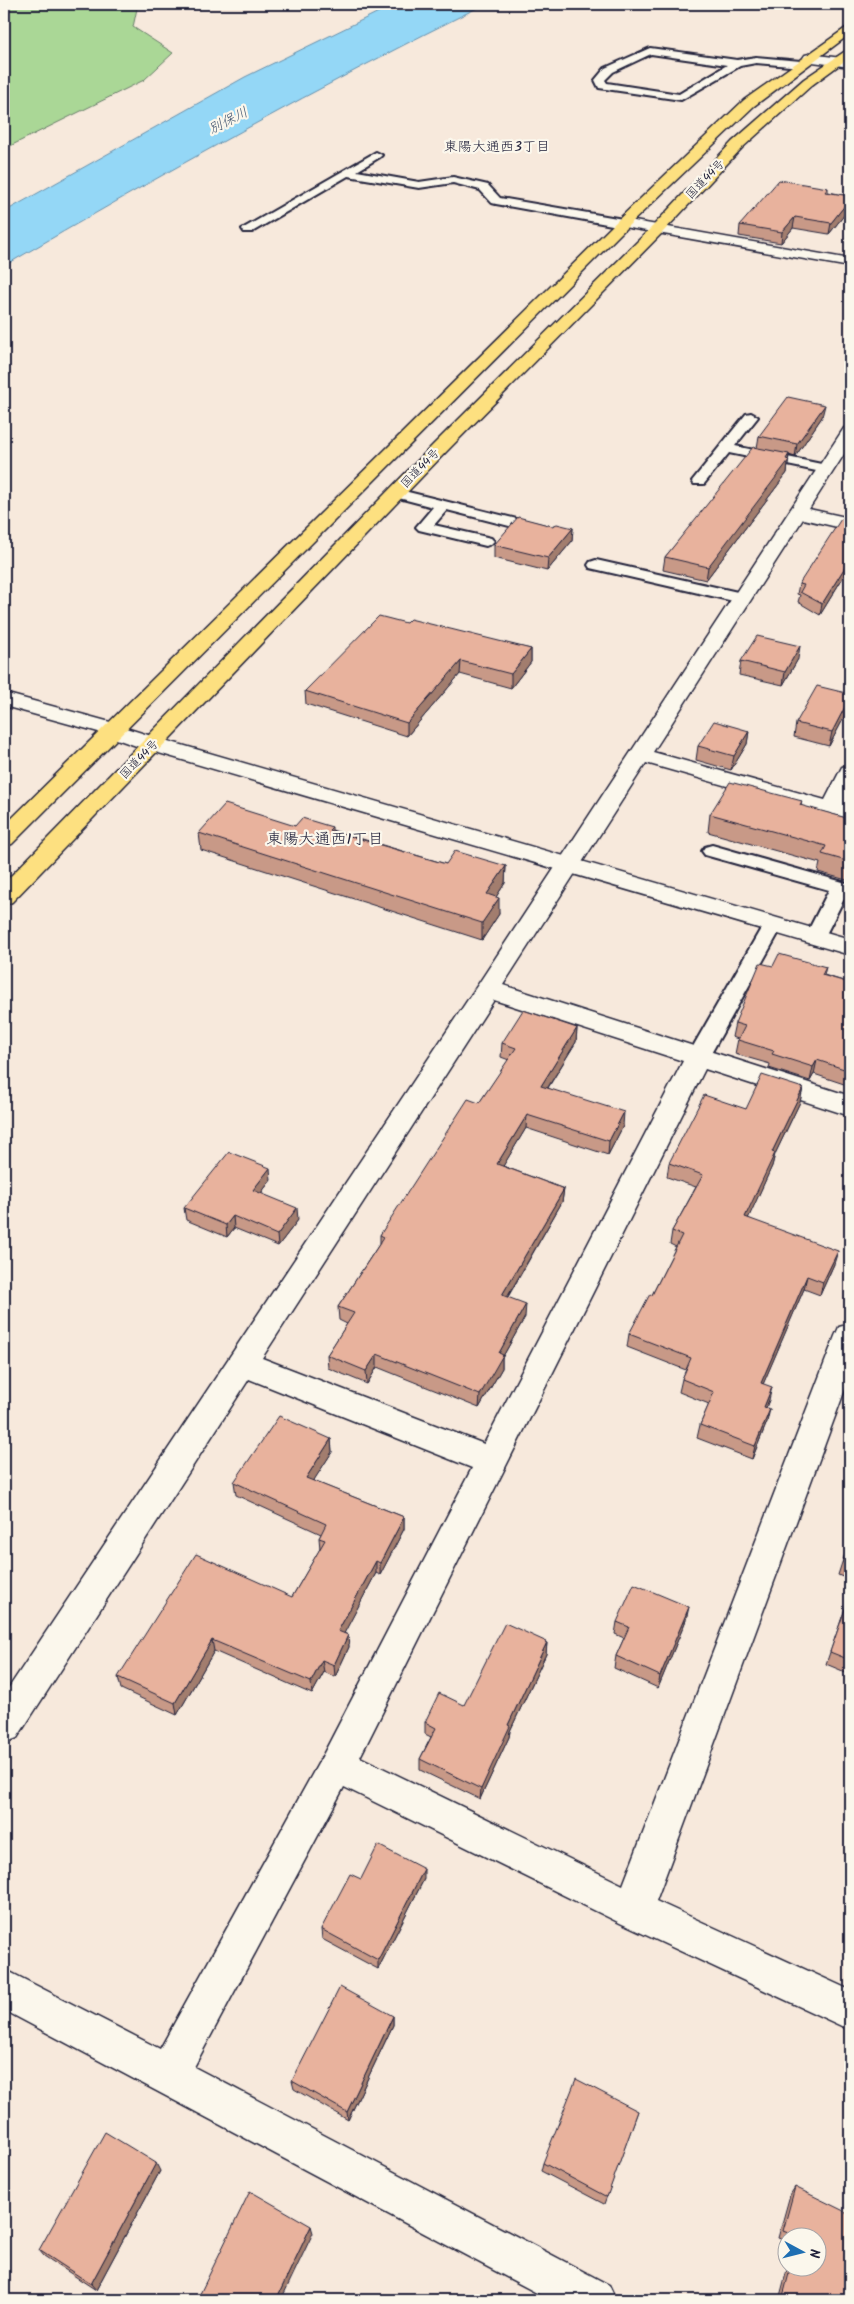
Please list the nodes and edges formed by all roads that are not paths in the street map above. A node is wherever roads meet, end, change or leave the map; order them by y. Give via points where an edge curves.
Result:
1 (850, 29) edge
2 (827, 46) junction
3 (847, 57) edge
4 (805, 61) junction
5 (737, 63) junction
6 (376, 155) dead end
7 (346, 172) junction
8 (623, 223) junction
9 (248, 229) dead end
10 (658, 229) junction
11 (850, 263) edge
12 (750, 417) dead end
13 (850, 432) edge
14 (725, 448) junction
15 (826, 469) junction
16 (699, 481) dead end
17 (396, 493) junction
18 (443, 505) junction
19 (797, 512) junction
20 (850, 524) edge
21 (552, 532) edge
22 (486, 541) dead end
23 (596, 565) dead end
24 (742, 598) junction
25 (4, 699) edge
26 (114, 730) junction
27 (154, 744) junction
28 (640, 755) junction
29 (850, 772) edge
30 (841, 811) edge
31 (4, 839) edge
32 (712, 851) dead end
33 (569, 866) junction
34 (845, 888) edge
35 (7, 890) edge
36 (773, 924) junction
37 (815, 937) junction
38 (850, 947) edge
39 (488, 989) junction
40 (698, 1057) junction
41 (850, 1106) edge
42 (850, 1336) edge
43 (242, 1363) junction
44 (493, 1462) junction
45 (4, 1726) edge
46 (337, 1765) junction
47 (633, 1910) junction
48 (4, 1989) edge
49 (850, 2010) edge
50 (168, 2075) junction
51 (594, 2300) edge

1 - 2 highway, 国道44号
2 - 3 street
2 - 4 highway, 国道44号
3 - 4 street
3 - 10 highway, 国道44号 via 808,82 736,145
4 - 5 lane
4 - 8 highway, 国道44号 via 749,103
5 - 5 lane via 681,97 604,86 600,80 610,70 650,51
6 - 7 lane
7 - 8 lane via 419,185 453,180 484,187 496,201
7 - 9 lane
8 - 10 street
8 - 26 highway, 国道44号
10 - 11 street
10 - 17 highway, 国道44号
12 - 14 lane
13 - 15 street
14 - 15 lane
14 - 16 lane
15 - 19 street
17 - 18 lane
17 - 27 highway, 国道44号
18 - 21 lane
18 - 22 lane via 424,527
19 - 20 street
19 - 24 street
23 - 24 lane
24 - 28 street
25 - 26 street
26 - 27 street
26 - 31 highway, 国道44号
27 - 33 street
27 - 35 highway, 国道44号
28 - 30 street
28 - 33 street
29 - 30 street
32 - 34 lane
33 - 36 street
33 - 39 street
34 - 37 lane
36 - 37 street
36 - 40 lane
37 - 38 street
39 - 40 street
39 - 43 street
40 - 41 street
40 - 44 street
42 - 47 street
43 - 44 street
43 - 45 street
44 - 46 street
46 - 47 street
46 - 50 street
47 - 49 street
48 - 50 street
50 - 51 street

